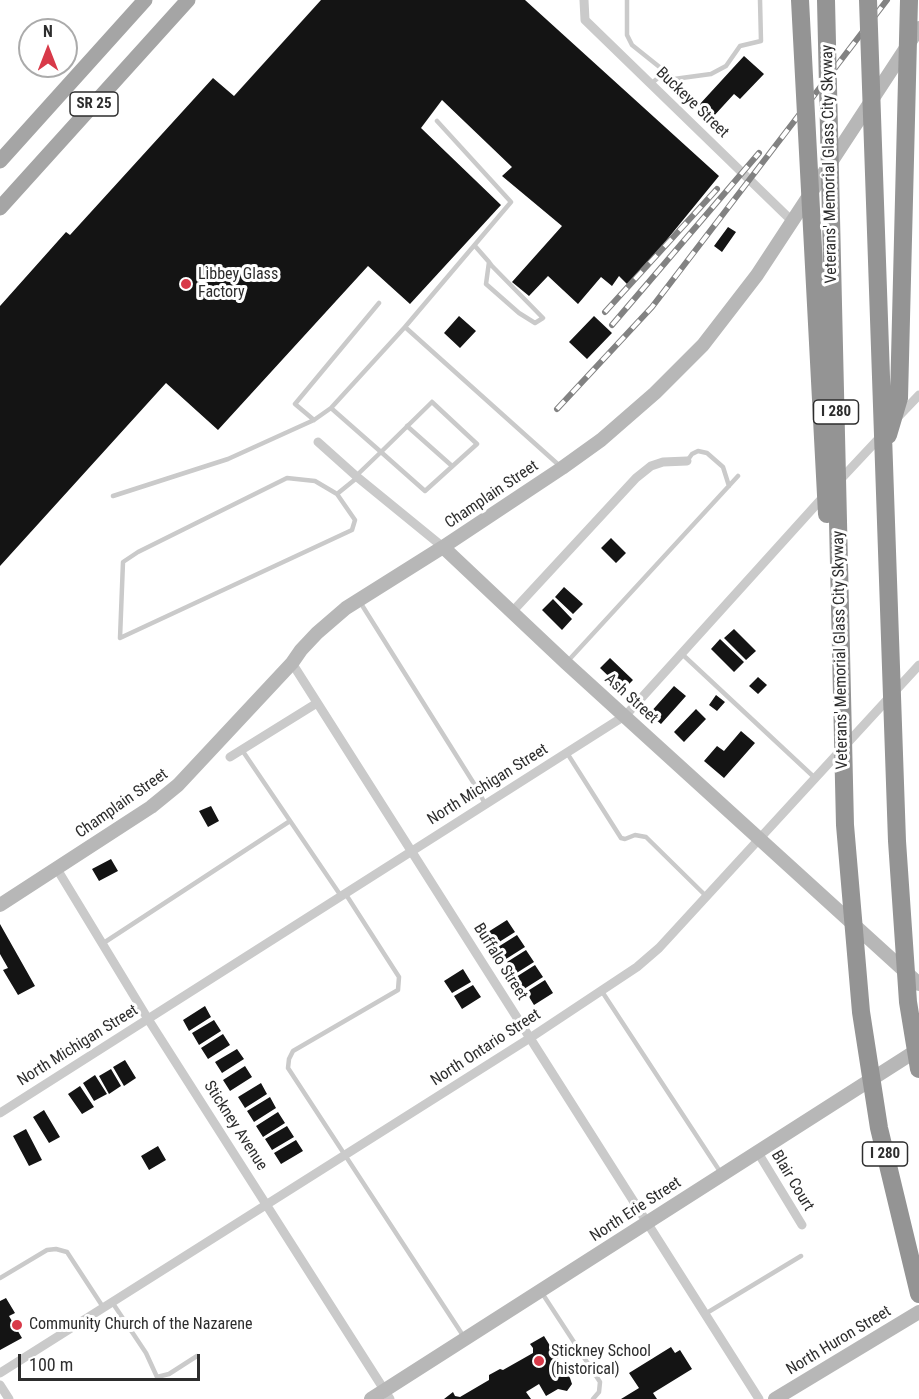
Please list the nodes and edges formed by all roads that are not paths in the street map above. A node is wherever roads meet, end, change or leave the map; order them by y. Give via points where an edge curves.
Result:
1 (145, 0) edge
2 (188, 0) edge
3 (584, 0) edge
4 (627, 0) edge
5 (760, 0) edge
6 (800, 0) edge
7 (826, 0) edge
8 (868, 0) edge
9 (909, 0) edge
10 (919, 28) edge
11 (674, 79) junction
12 (651, 84) junction
13 (437, 121) dead end
14 (0, 161) edge
15 (0, 208) edge
16 (792, 222) junction
17 (475, 246) junction
18 (489, 262) junction
19 (379, 303) dead end
20 (405, 327) junction
21 (919, 395) edge
22 (331, 408) junction
23 (314, 420) junction
24 (407, 426) junction
25 (318, 442) dead end
26 (381, 452) junction
27 (884, 452) junction
28 (687, 461) joint
29 (452, 466) junction
30 (562, 468) junction
31 (357, 476) junction
32 (738, 476) dead end
33 (729, 486) junction
34 (337, 494) junction
35 (113, 496) dead end
36 (444, 547) junction
37 (358, 600) junction
38 (512, 612) junction
39 (682, 654) junction
40 (292, 663) junction
41 (566, 663) junction
42 (919, 665) edge
43 (317, 703) junction
44 (626, 715) junction
45 (242, 750) junction
46 (567, 753) junction
47 (230, 757) dead end
48 (815, 778) junction
49 (485, 804) junction
50 (290, 821) junction
51 (845, 825) junction
52 (759, 839) junction
53 (411, 851) junction
54 (57, 869) junction
55 (343, 894) junction
56 (706, 896) junction
57 (0, 905) edge
58 (102, 944) junction
59 (919, 984) edge
60 (601, 990) junction
61 (148, 1019) junction
62 (530, 1038) junction
63 (919, 1049) edge
64 (919, 1069) edge
65 (0, 1113) edge
66 (757, 1151) junction
67 (346, 1154) junction
68 (722, 1174) junction
69 (267, 1204) junction
70 (648, 1223) junction
71 (802, 1225) dead end
72 (801, 1256) dead end
73 (0, 1278) edge
74 (541, 1291) junction
75 (919, 1294) edge
76 (108, 1305) junction
77 (919, 1312) edge
78 (705, 1314) junction
79 (465, 1339) junction
80 (197, 1356) dead end
81 (0, 1374) edge
82 (0, 1385) edge
83 (387, 1395) edge
84 (9, 1399) edge
85 (371, 1399) edge
86 (593, 1399) edge
87 (759, 1399) edge
88 (775, 1399) edge

1 - 14 main road, SR 25
2 - 15 main road, SR 25
3 - 12 street, Buckeye Street via 585,20
4 - 11 lane via 627,35 632,45
5 - 11 lane via 761,41 740,46 726,66 711,74
6 - 51 highway, bridge
7 - 51 highway, Veterans' Memorial Glass City Skyway / I 280, bridge
8 - 27 highway, I 280, bridge
9 - 27 highway, bridge via 899,398
10 - 16 street, Champlain Street, bridge
11 - 12 lane via 660,76
12 - 16 street, Buckeye Street
13 - 17 lane via 511,202
16 - 30 street, Champlain Street via 703,345 623,422
17 - 18 lane
17 - 20 lane
18 - 18 lane via 492,266 543,318 535,323 486,284
19 - 23 lane via 295,404
20 - 22 lane
20 - 30 lane
21 - 39 street, North Michigan Street
22 - 23 lane
22 - 26 lane
23 - 35 lane via 228,459
24 - 26 lane
24 - 29 lane
24 - 29 lane via 432,402 477,444
25 - 31 street, Ash Street
26 - 29 lane via 425,491
26 - 31 lane
27 - 64 highway, I 280, bridge via 897,841 908,1002
28 - 33 lane via 692,454 707,453 723,467
28 - 38 street via 663,462 636,478
30 - 36 street, Champlain Street
31 - 34 lane
31 - 36 street, Ash Street
32 - 33 lane
33 - 41 lane
34 - 34 lane via 315,481 287,478 138,552 123,562 120,638 352,530 355,520
36 - 37 street, Champlain Street
36 - 38 street, Ash Street
37 - 40 street, Champlain Street via 317,633
37 - 49 lane
38 - 41 street, Ash Street
39 - 44 street, North Michigan Street
39 - 48 lane
40 - 43 street, Buffalo Street
40 - 54 street, Champlain Street via 178,785
41 - 44 street, Ash Street
42 - 48 street, North Ontario Street
43 - 45 street
43 - 53 street, Buffalo Street
44 - 46 street, North Michigan Street
44 - 52 street, Ash Street
45 - 47 street
45 - 50 lane
46 - 49 street, North Michigan Street
46 - 56 lane via 621,838 646,837
48 - 52 street, North Ontario Street
49 - 53 street, North Michigan Street
50 - 55 lane
50 - 58 lane
51 - 75 highway, Veterans' Memorial Glass City Skyway / I 280, bridge via 861,1012 879,1128
52 - 56 street, North Ontario Street
52 - 59 street, Ash Street
53 - 55 street, North Michigan Street
53 - 62 street, Buffalo Street
54 - 57 street, Champlain Street
54 - 58 street, Stickney Avenue
55 - 61 street, North Michigan Street
55 - 67 lane via 399,977 399,990 293,1051 288,1068
56 - 60 street, North Ontario Street via 638,967
58 - 61 street, Stickney Avenue
60 - 62 street, North Ontario Street
60 - 68 lane
61 - 65 street, North Michigan Street
61 - 69 street, Stickney Avenue
62 - 67 street, North Ontario Street
62 - 70 street, Buffalo Street
63 - 66 street, North Erie Street
66 - 68 street, North Erie Street
66 - 71 street, Blair Court
67 - 69 street, North Ontario Street
67 - 79 lane
68 - 70 street, North Erie Street
69 - 76 street, North Ontario Street
69 - 83 street, Stickney Avenue
70 - 74 street, North Erie Street
70 - 78 street, Buffalo Street
72 - 78 lane
73 - 76 lane via 47,1250 56,1249 67,1252
74 - 79 street, North Erie Street
74 - 86 lane via 600,1382
76 - 80 lane via 146,1353 157,1377
76 - 81 street, North Ontario Street
77 - 88 street, North Huron Street
78 - 87 street, Buffalo Street
79 - 83 street, North Erie Street
82 - 84 street
83 - 85 street, North Erie Street

